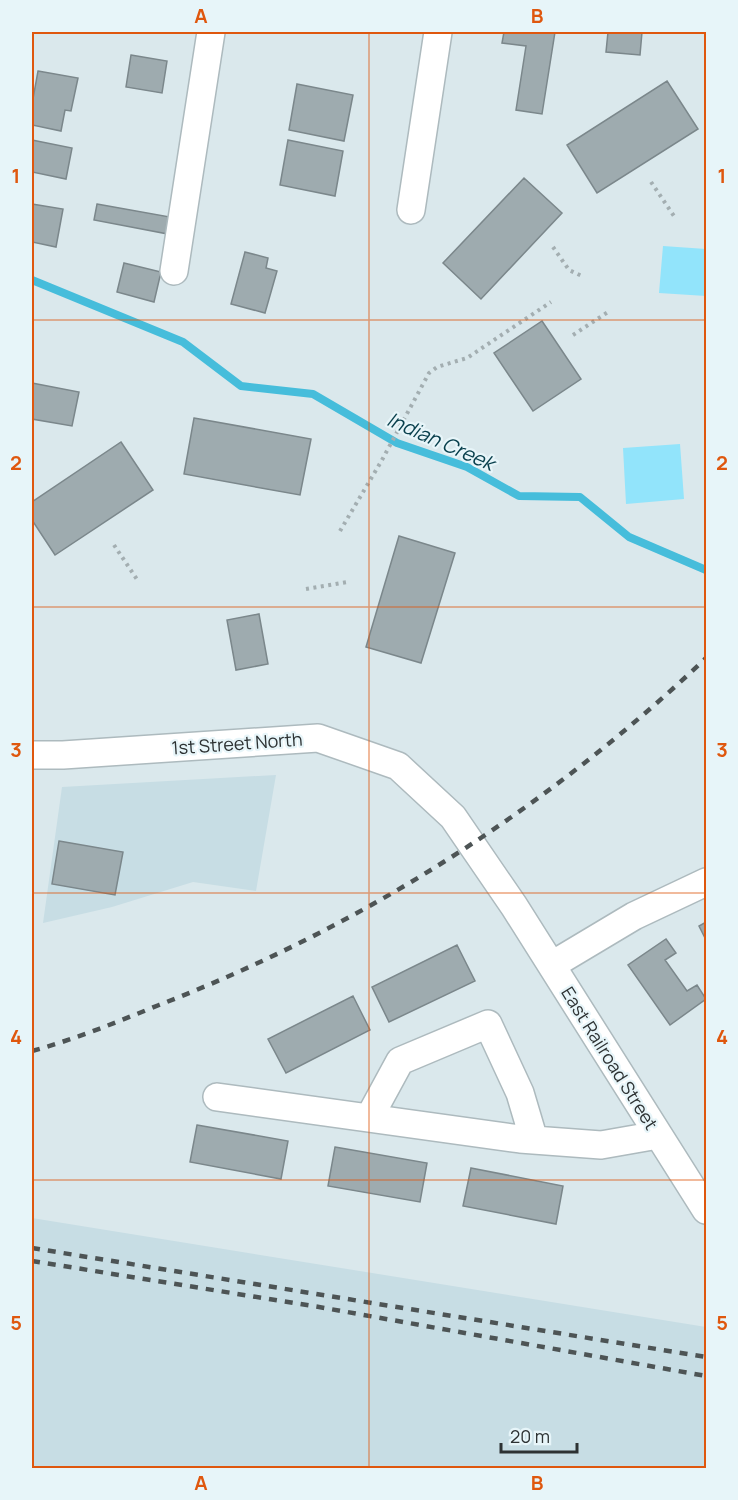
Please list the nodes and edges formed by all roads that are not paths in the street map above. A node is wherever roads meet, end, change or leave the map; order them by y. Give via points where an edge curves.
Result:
1 (211, 32) edge
2 (438, 32) edge
3 (411, 210) dead end
4 (174, 271) dead end
5 (32, 755) edge
6 (706, 882) edge
7 (514, 906) joint
8 (552, 965) junction
9 (217, 1097) dead end
10 (369, 1118) junction
11 (658, 1135) junction
12 (534, 1140) junction
13 (706, 1210) edge

1 - 4 street
2 - 3 street
5 - 7 street, 1st Street North via 318,738 398,766 453,817
6 - 8 street via 634,916
7 - 8 street, East Railroad Street
8 - 11 street, East Railroad Street
9 - 10 street
10 - 12 street
10 - 12 street via 400,1061 488,1024 520,1093
11 - 12 street via 601,1145
11 - 13 street, East Railroad Street

